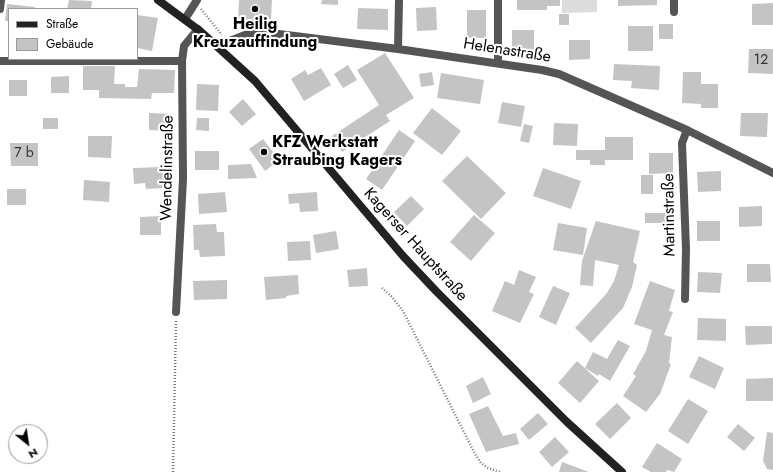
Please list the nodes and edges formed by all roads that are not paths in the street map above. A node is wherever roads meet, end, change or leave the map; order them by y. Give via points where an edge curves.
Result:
1 (1, 0) edge
2 (158, 0) edge
3 (399, 0) edge
4 (498, 0) edge
5 (674, 0) edge
6 (197, 1) edge
7 (0, 9) edge
8 (674, 12) dead end
9 (185, 19) junction
10 (198, 29) junction
11 (221, 49) junction
12 (398, 49) junction
13 (0, 60) edge
14 (182, 62) junction
15 (498, 63) junction
16 (687, 130) junction
17 (773, 173) edge
18 (685, 299) dead end
19 (176, 312) road end
20 (622, 472) edge

1 - 7 street
2 - 9 street, Kagerser Hauptstraße
3 - 12 street
4 - 15 street
5 - 8 street
6 - 9 street
9 - 10 street, Kagerser Hauptstraße
10 - 11 street, Kagerser Hauptstraße
10 - 14 street, Wendelinstraße via 184,46
11 - 12 street, Helenastraße via 227,42 263,32
11 - 20 street, Kagerser Hauptstraße via 255,81 430,285 567,422
12 - 15 street, Helenastraße
13 - 14 street
14 - 19 street, Wendelinstraße via 183,179
15 - 16 street, Helenastraße via 559,74
16 - 17 street, Helenastraße
16 - 18 street, Martinstraße via 682,143

